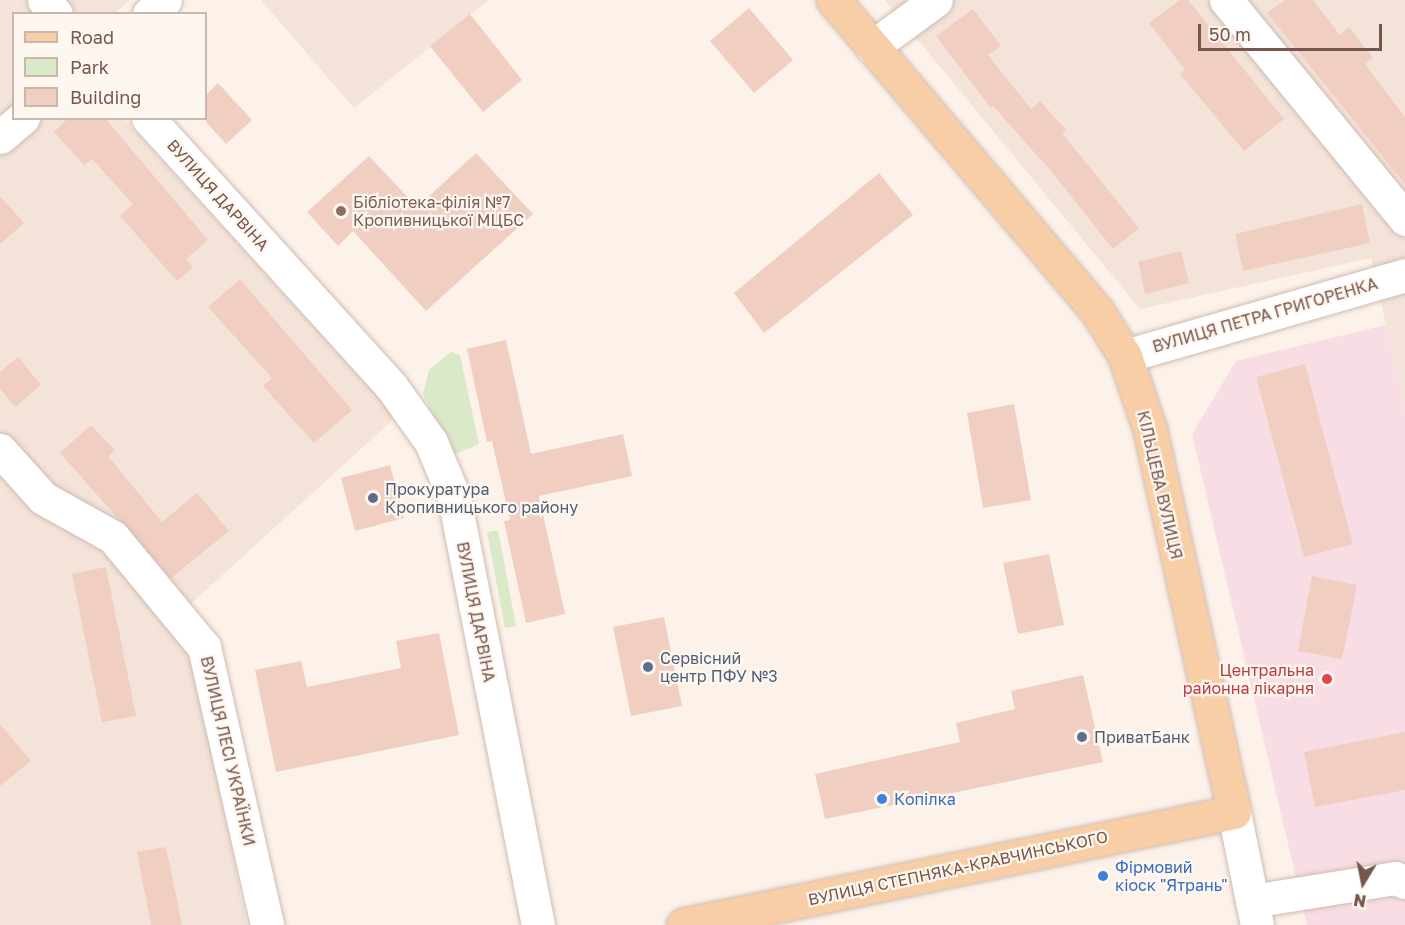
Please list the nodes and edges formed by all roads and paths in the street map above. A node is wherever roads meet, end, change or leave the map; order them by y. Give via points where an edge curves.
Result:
1 (44, 0) edge
2 (165, 0) edge
3 (833, 0) edge
4 (936, 0) edge
5 (1226, 0) edge
6 (54, 12) edge
7 (151, 12) edge
8 (872, 47) junction
9 (21, 120) edge
10 (150, 120) edge
11 (0, 138) edge
12 (1405, 219) edge
13 (1405, 275) edge
14 (1125, 356) junction
15 (0, 450) edge
16 (1234, 812) junction
17 (1405, 882) edge
18 (1254, 913) edge
19 (700, 923) edge
20 (267, 925) edge
21 (538, 925) edge

1 - 6 street
2 - 7 street
3 - 8 main road, КІЛЬЦЕВА ВУЛИЦЯ
4 - 8 street
5 - 12 street
8 - 14 main road, КІЛЬЦЕВА ВУЛИЦЯ via 1097,311
9 - 11 street
10 - 21 street, ВУЛИЦЯ ДАРВІНА via 392,386 431,442 453,497
13 - 14 street, ВУЛИЦЯ ПЕТРА ГРИГОРЕНКА
14 - 16 main road, КІЛЬЦЕВА ВУЛИЦЯ via 1150,430
15 - 20 street, ВУЛИЦЯ ЛЕСІ УКРАЇНКИ via 43,498 112,537 204,647
16 - 18 street, КІЛЬЦЕВА ВУЛИЦЯ
16 - 19 main road, ВУЛИЦЯ СТЕПНЯКА-КРАВЧИНСЬКОГО
17 - 18 street via 1395,878

